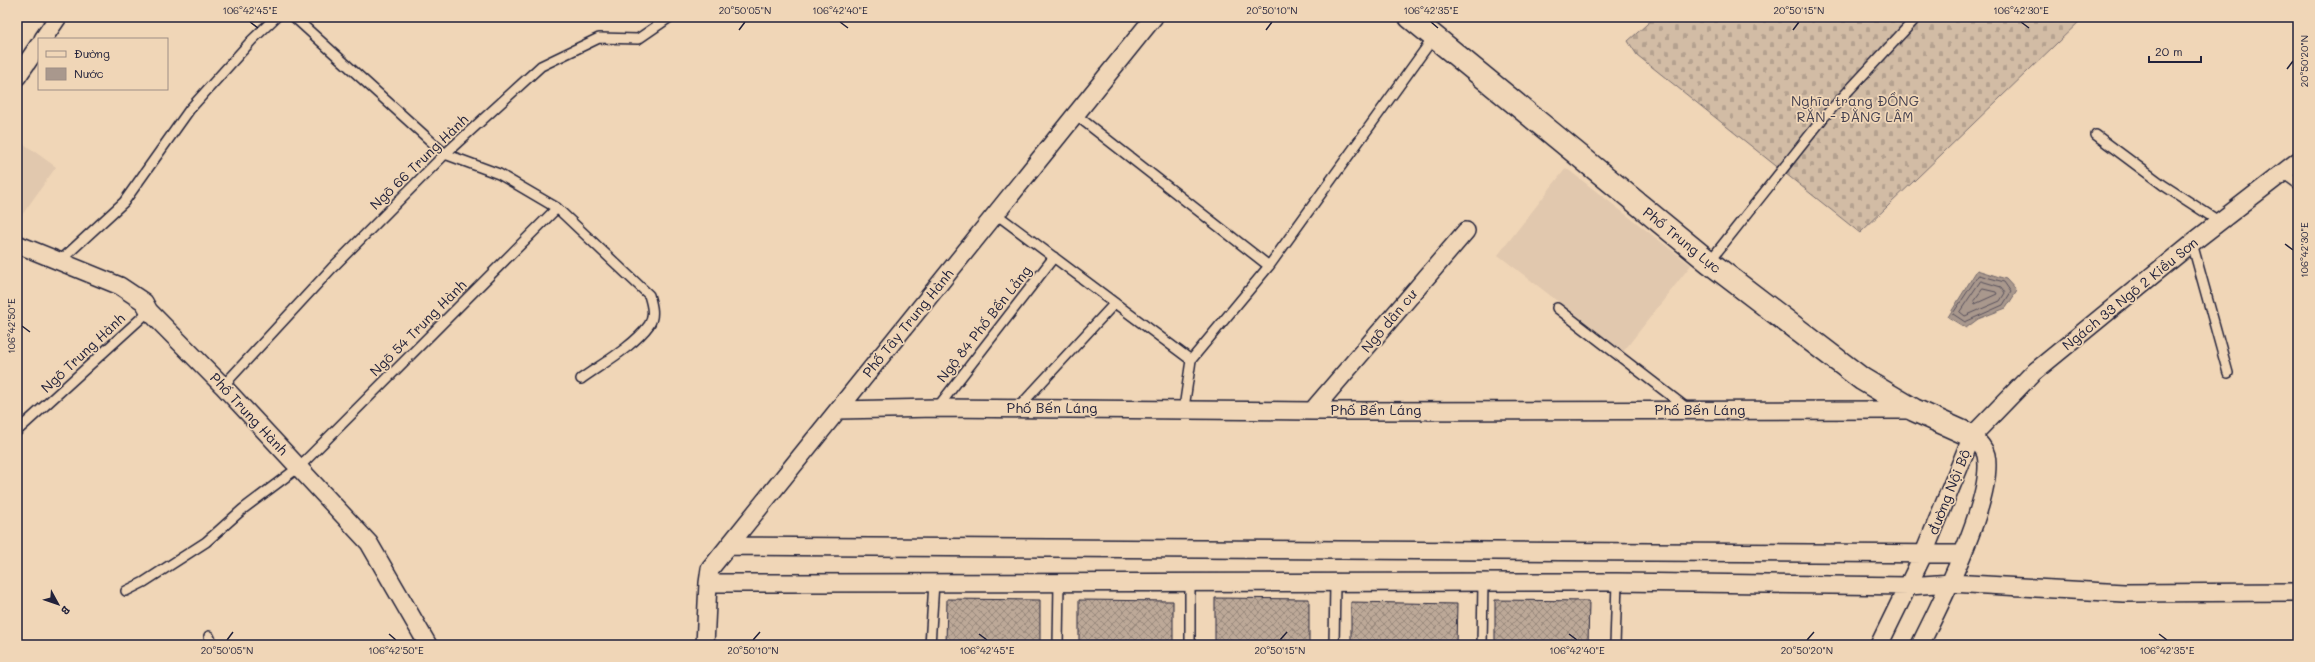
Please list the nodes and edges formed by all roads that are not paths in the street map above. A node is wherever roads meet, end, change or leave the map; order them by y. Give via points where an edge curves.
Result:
1 (58, 17) edge
2 (276, 17) edge
3 (294, 17) edge
4 (670, 17) edge
5 (1154, 17) edge
6 (1410, 17) edge
7 (1917, 17) edge
8 (1434, 37) junction
9 (44, 38) edge
10 (38, 46) edge
11 (17, 77) edge
12 (1076, 114) junction
13 (2096, 135) dead end
14 (445, 154) junction
15 (2298, 161) edge
16 (2283, 172) junction
17 (2298, 184) edge
18 (557, 208) junction
19 (996, 214) junction
20 (2220, 222) junction
21 (1466, 231) dead end
22 (2192, 243) junction
23 (17, 244) edge
24 (1054, 257) junction
25 (61, 260) junction
26 (1709, 262) junction
27 (1269, 266) junction
28 (1115, 303) junction
29 (1557, 308) dead end
30 (149, 311) junction
31 (1191, 360) junction
32 (2228, 373) dead end
33 (581, 379) dead end
34 (223, 386) junction
35 (937, 408) junction
36 (1018, 408) junction
37 (1184, 408) junction
38 (838, 410) junction
39 (1690, 410) junction
40 (1914, 410) junction
41 (1312, 411) junction
42 (17, 431) edge
43 (1972, 436) junction
44 (299, 467) junction
45 (729, 546) junction
46 (1924, 553) junction
47 (1962, 554) junction
48 (1617, 582) junction
49 (934, 583) junction
50 (1059, 583) junction
51 (1190, 583) junction
52 (1335, 583) junction
53 (1483, 583) junction
54 (1951, 583) junction
55 (708, 584) junction
56 (1909, 586) junction
57 (126, 591) dead end
58 (2298, 592) edge
59 (209, 636) dead end
60 (213, 645) edge
61 (428, 645) edge
62 (705, 645) edge
63 (930, 645) edge
64 (1058, 645) edge
65 (1190, 645) edge
66 (1334, 645) edge
67 (1482, 645) edge
68 (1615, 645) edge
69 (1879, 645) edge
70 (1920, 645) edge

1 - 9 street
2 - 25 lane via 190,109 124,202
3 - 14 lane
4 - 14 lane, Ngõ 66 Trung Hành via 638,39 600,38 541,66
5 - 12 street, Phố Tây Trung Hành
6 - 8 street, Phố Trung Lực
7 - 26 lane via 1824,117
8 - 26 street, Phố Trung Lực
8 - 27 lane
10 - 11 street
12 - 19 street, Phố Tây Trung Hành
12 - 27 lane
13 - 20 lane via 2162,184
14 - 18 lane via 499,174
14 - 34 lane, Ngõ 66 Trung Hành via 332,268
15 - 16 street, Ngách 33 Ngõ 2 Kiều Sơn
16 - 17 lane
16 - 20 street, Ngách 33 Ngõ 2 Kiều Sơn
18 - 33 lane via 649,295 653,309 650,324 628,345
18 - 44 lane, Ngõ 54 Trung Hành
19 - 24 lane
19 - 38 street, Phố Tây Trung Hành
20 - 22 street, Ngách 33 Ngõ 2 Kiều Sơn
21 - 41 street, Ngõ dân cư
22 - 32 lane
22 - 43 street, Ngách 33 Ngõ 2 Kiều Sơn via 2033,373
23 - 25 street, Phố Trung Hành
24 - 28 lane
24 - 35 lane, Ngộ 84 Phố Bến Lảng
25 - 30 street, Phố Trung Hành via 120,286 144,302
26 - 40 street, Phố Trung Lực via 1862,379
27 - 31 lane
28 - 31 lane
28 - 36 lane
29 - 39 lane
30 - 34 street, Phố Trung Hành
30 - 42 lane, Ngõ Trung Hành
31 - 37 lane
34 - 44 street, Phố Trung Hành
35 - 36 street, Phố Bến Láng
35 - 38 street, Phố Bến Láng
36 - 37 street, Phố Bến Láng
37 - 41 street, Phố Bến Láng
38 - 45 street, Phố Tây Trung Hành
39 - 40 street, Phố Bến Láng
39 - 41 street, Phố Bến Láng
40 - 43 street, Phố Trung Lực
43 - 46 street, đường Nội Bộ
43 - 47 street, đường Nội Bộ via 1981,444 1986,455 1987,477 1983,496
44 - 57 lane, Ngõ 54 Trung Hành via 243,509 206,542
44 - 61 street, Phố Trung Hành via 368,543
45 - 46 street
45 - 55 street, Phố Tây Trung Hành via 710,569
46 - 47 street
46 - 56 street, đường Nội Bộ
47 - 54 street, đường Nội Bộ
48 - 53 street
48 - 56 street
48 - 68 lane
49 - 50 street
49 - 55 street
49 - 63 lane
50 - 51 street
50 - 64 lane
51 - 52 street
51 - 65 lane
52 - 53 street
52 - 66 lane
53 - 67 lane
54 - 56 street
54 - 58 street via 2124,593
54 - 70 street, đường Nội Bộ
55 - 62 street, Phố Tây Trung Hành
56 - 69 street, đường Nội Bộ
59 - 60 lane

